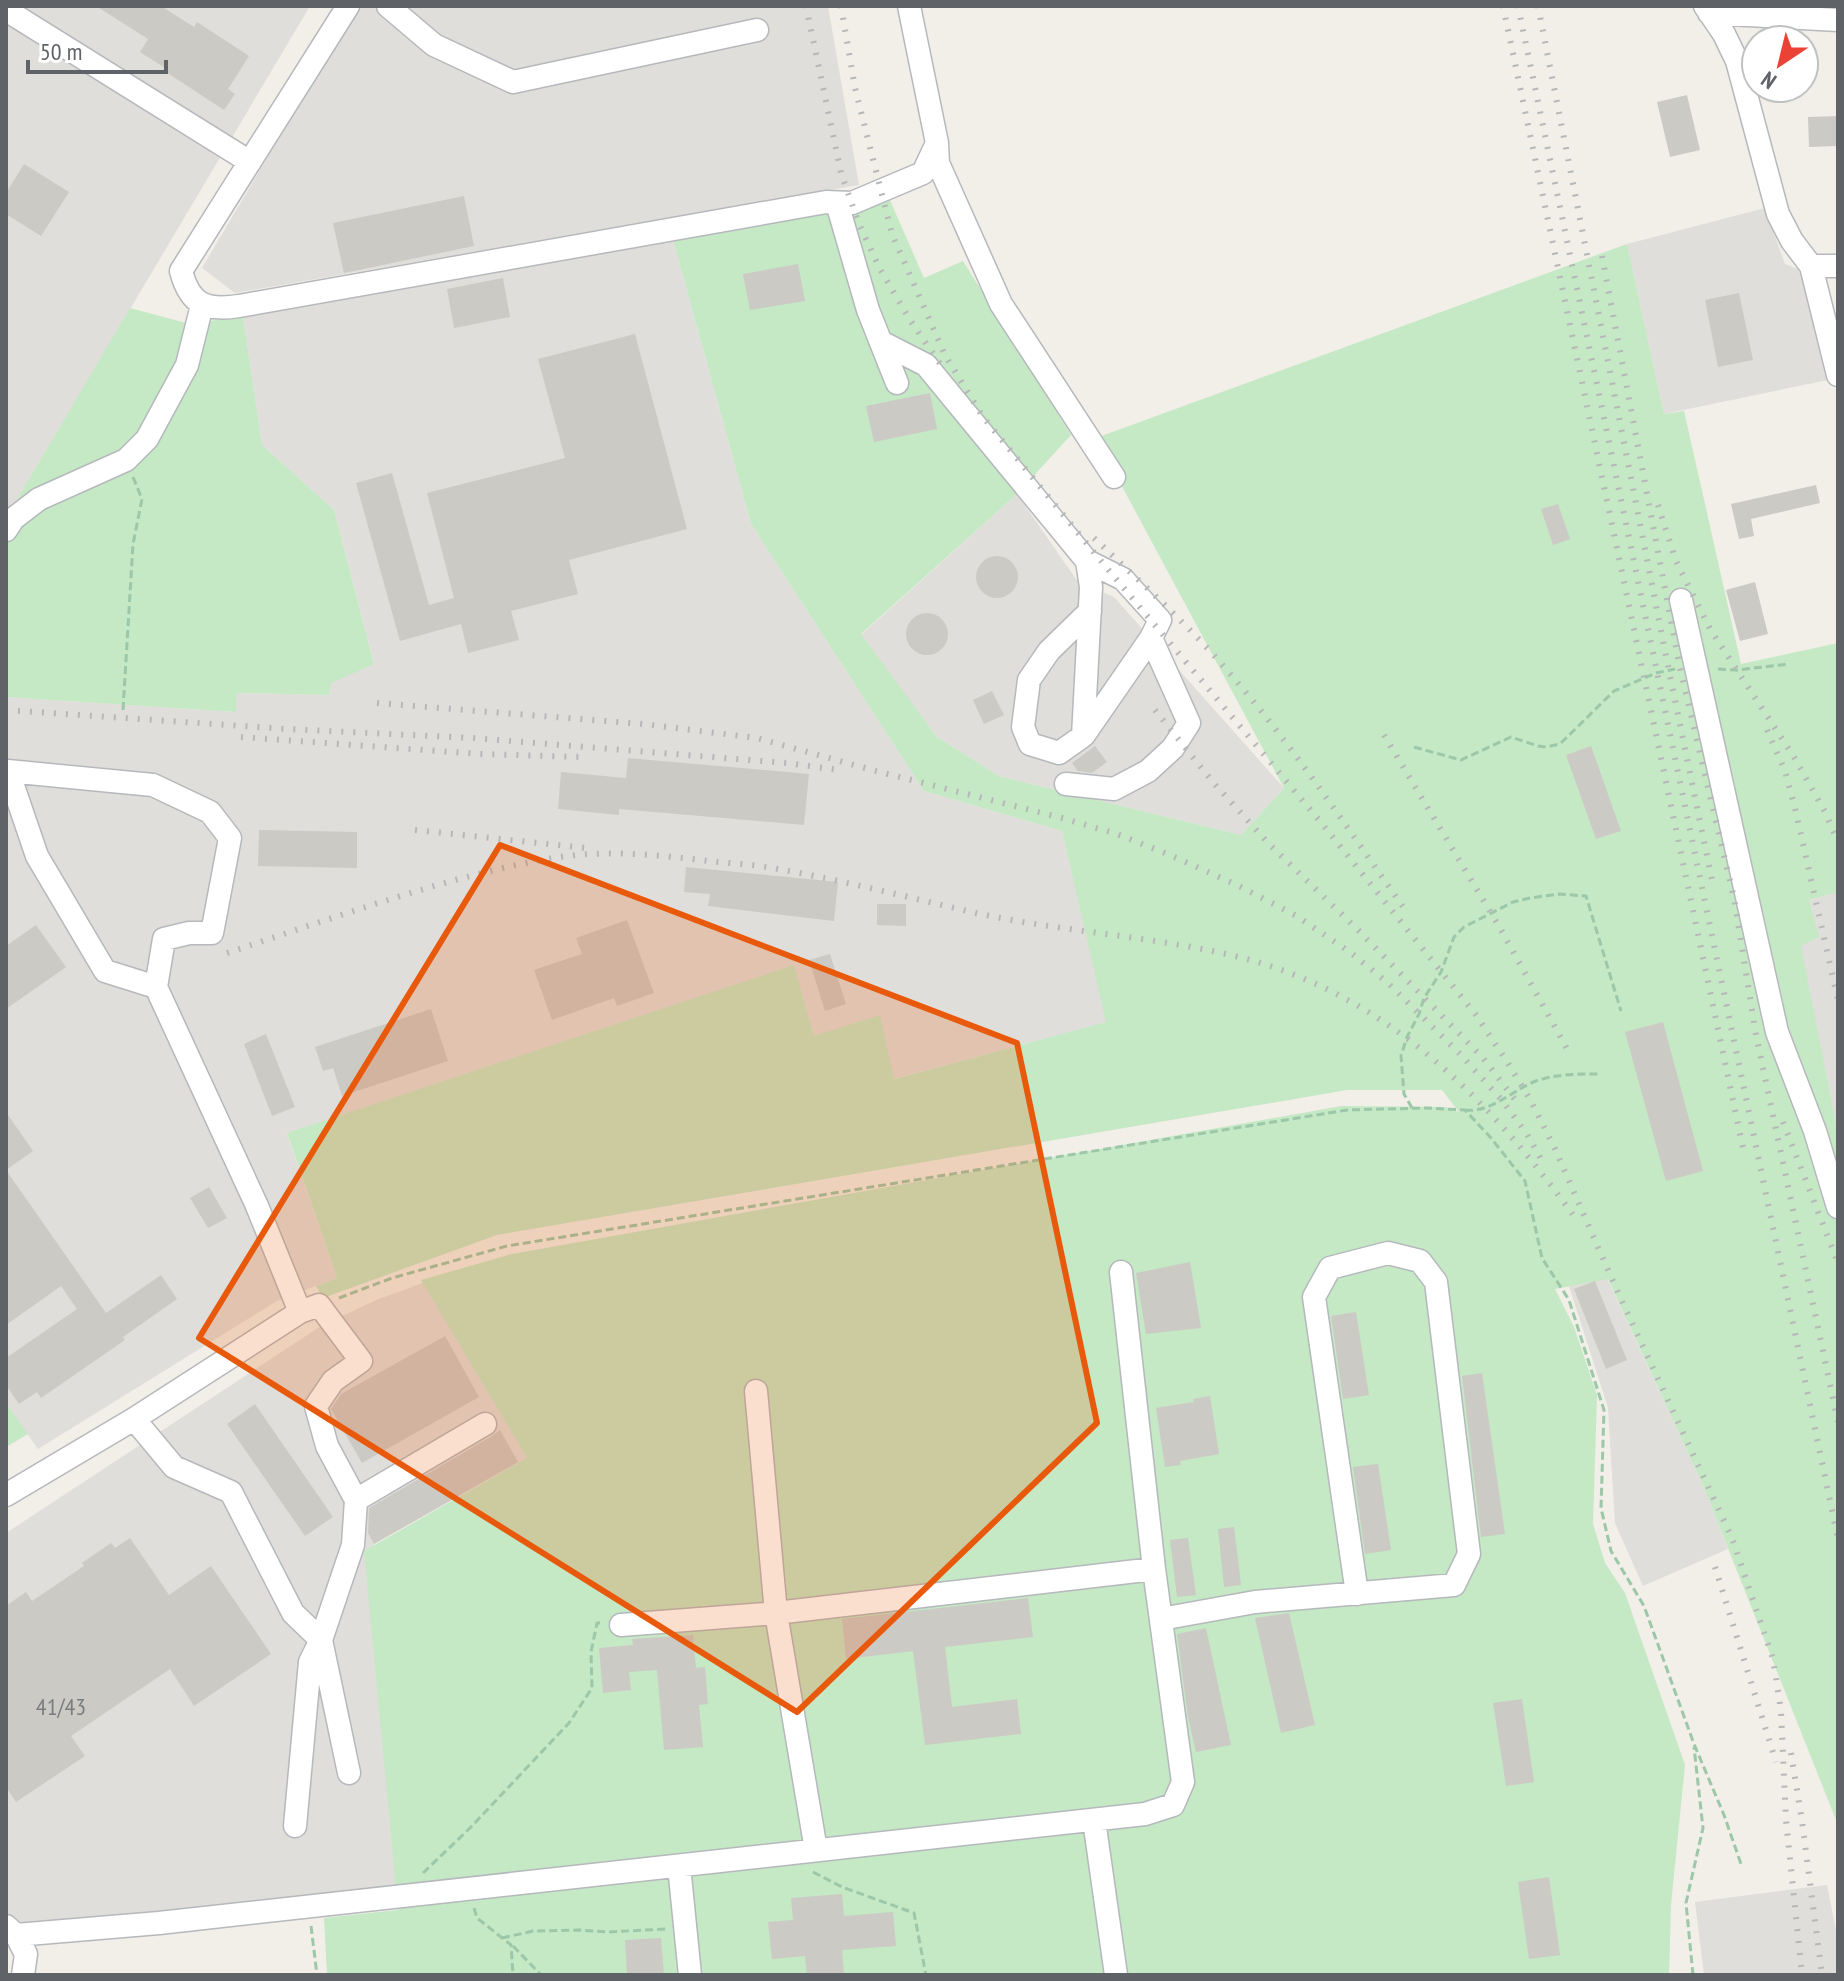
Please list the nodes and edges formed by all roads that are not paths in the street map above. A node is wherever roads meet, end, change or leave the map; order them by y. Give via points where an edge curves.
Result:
1 (348, 6) edge
2 (388, 6) edge
3 (909, 6) edge
4 (6, 10) edge
5 (1707, 10) edge
6 (1838, 20) edge
7 (757, 30) dead end
8 (937, 143) junction
9 (250, 162) junction
10 (837, 203) junction
11 (1811, 266) junction
12 (1838, 266) edge
13 (202, 305) junction
14 (881, 342) junction
15 (1838, 375) edge
16 (897, 383) dead end
17 (1114, 477) dead end
18 (6, 530) edge
19 (1087, 561) junction
20 (1681, 600) dead end
21 (1090, 611) junction
22 (1151, 638) junction
23 (1083, 736) junction
24 (1066, 784) dead end
25 (156, 987) junction
26 (1838, 1207) edge
27 (1121, 1272) dead end
28 (310, 1309) junction
29 (756, 1391) dead end
30 (134, 1419) junction
31 (485, 1424) dead end
32 (6, 1495) edge
33 (356, 1500) junction
34 (1154, 1569) junction
35 (1357, 1594) junction
36 (776, 1613) junction
37 (1161, 1619) junction
38 (621, 1625) road end
39 (321, 1640) junction
40 (349, 1773) dead end
41 (1094, 1820) junction
42 (295, 1826) dead end
43 (814, 1861) junction
44 (679, 1866) junction
45 (11, 1930) edge
46 (23, 1975) edge
47 (690, 1975) edge
48 (1116, 1975) edge

1 - 9 street
2 - 7 street via 434,45 513,82
3 - 8 street
4 - 9 street
5 - 6 street
5 - 11 street via 1737,61 1778,214
8 - 10 street via 923,173 852,203
8 - 17 street via 938,163 1001,304
9 - 13 street via 181,271 185,289
10 - 13 street via 222,309
10 - 14 street
11 - 12 street
11 - 15 street
13 - 18 street via 187,365 147,439 126,460 39,499
14 - 16 street
14 - 19 street via 926,365
19 - 21 street
19 - 22 street via 1123,579 1160,620
20 - 26 street via 1777,1032
21 - 23 street
21 - 23 street via 1049,651 1029,680 1023,727 1030,744 1059,753
22 - 23 street
22 - 24 street via 1189,723 1173,748 1148,771 1114,789
25 - 25 street via 164,939 212,933 230,838 210,812 153,785 8,771 37,856 105,971
25 - 28 street
27 - 34 street
28 - 30 street
28 - 33 street via 361,1361 333,1381 316,1406 327,1446
29 - 36 street
30 - 32 street
30 - 39 street via 174,1467 231,1492 293,1613
31 - 33 street
33 - 39 street via 353,1545
34 - 36 street
34 - 37 street
35 - 35 street via 1454,1585 1469,1554 1436,1282 1420,1261 1388,1253 1330,1268 1314,1297
35 - 37 street via 1255,1602
36 - 38 street
36 - 43 street
37 - 41 street via 1183,1782 1173,1805
39 - 40 street
39 - 42 street via 310,1662
41 - 43 street
41 - 48 street
43 - 44 street
44 - 45 street via 159,1923
44 - 47 street
45 - 46 street via 26,1954

